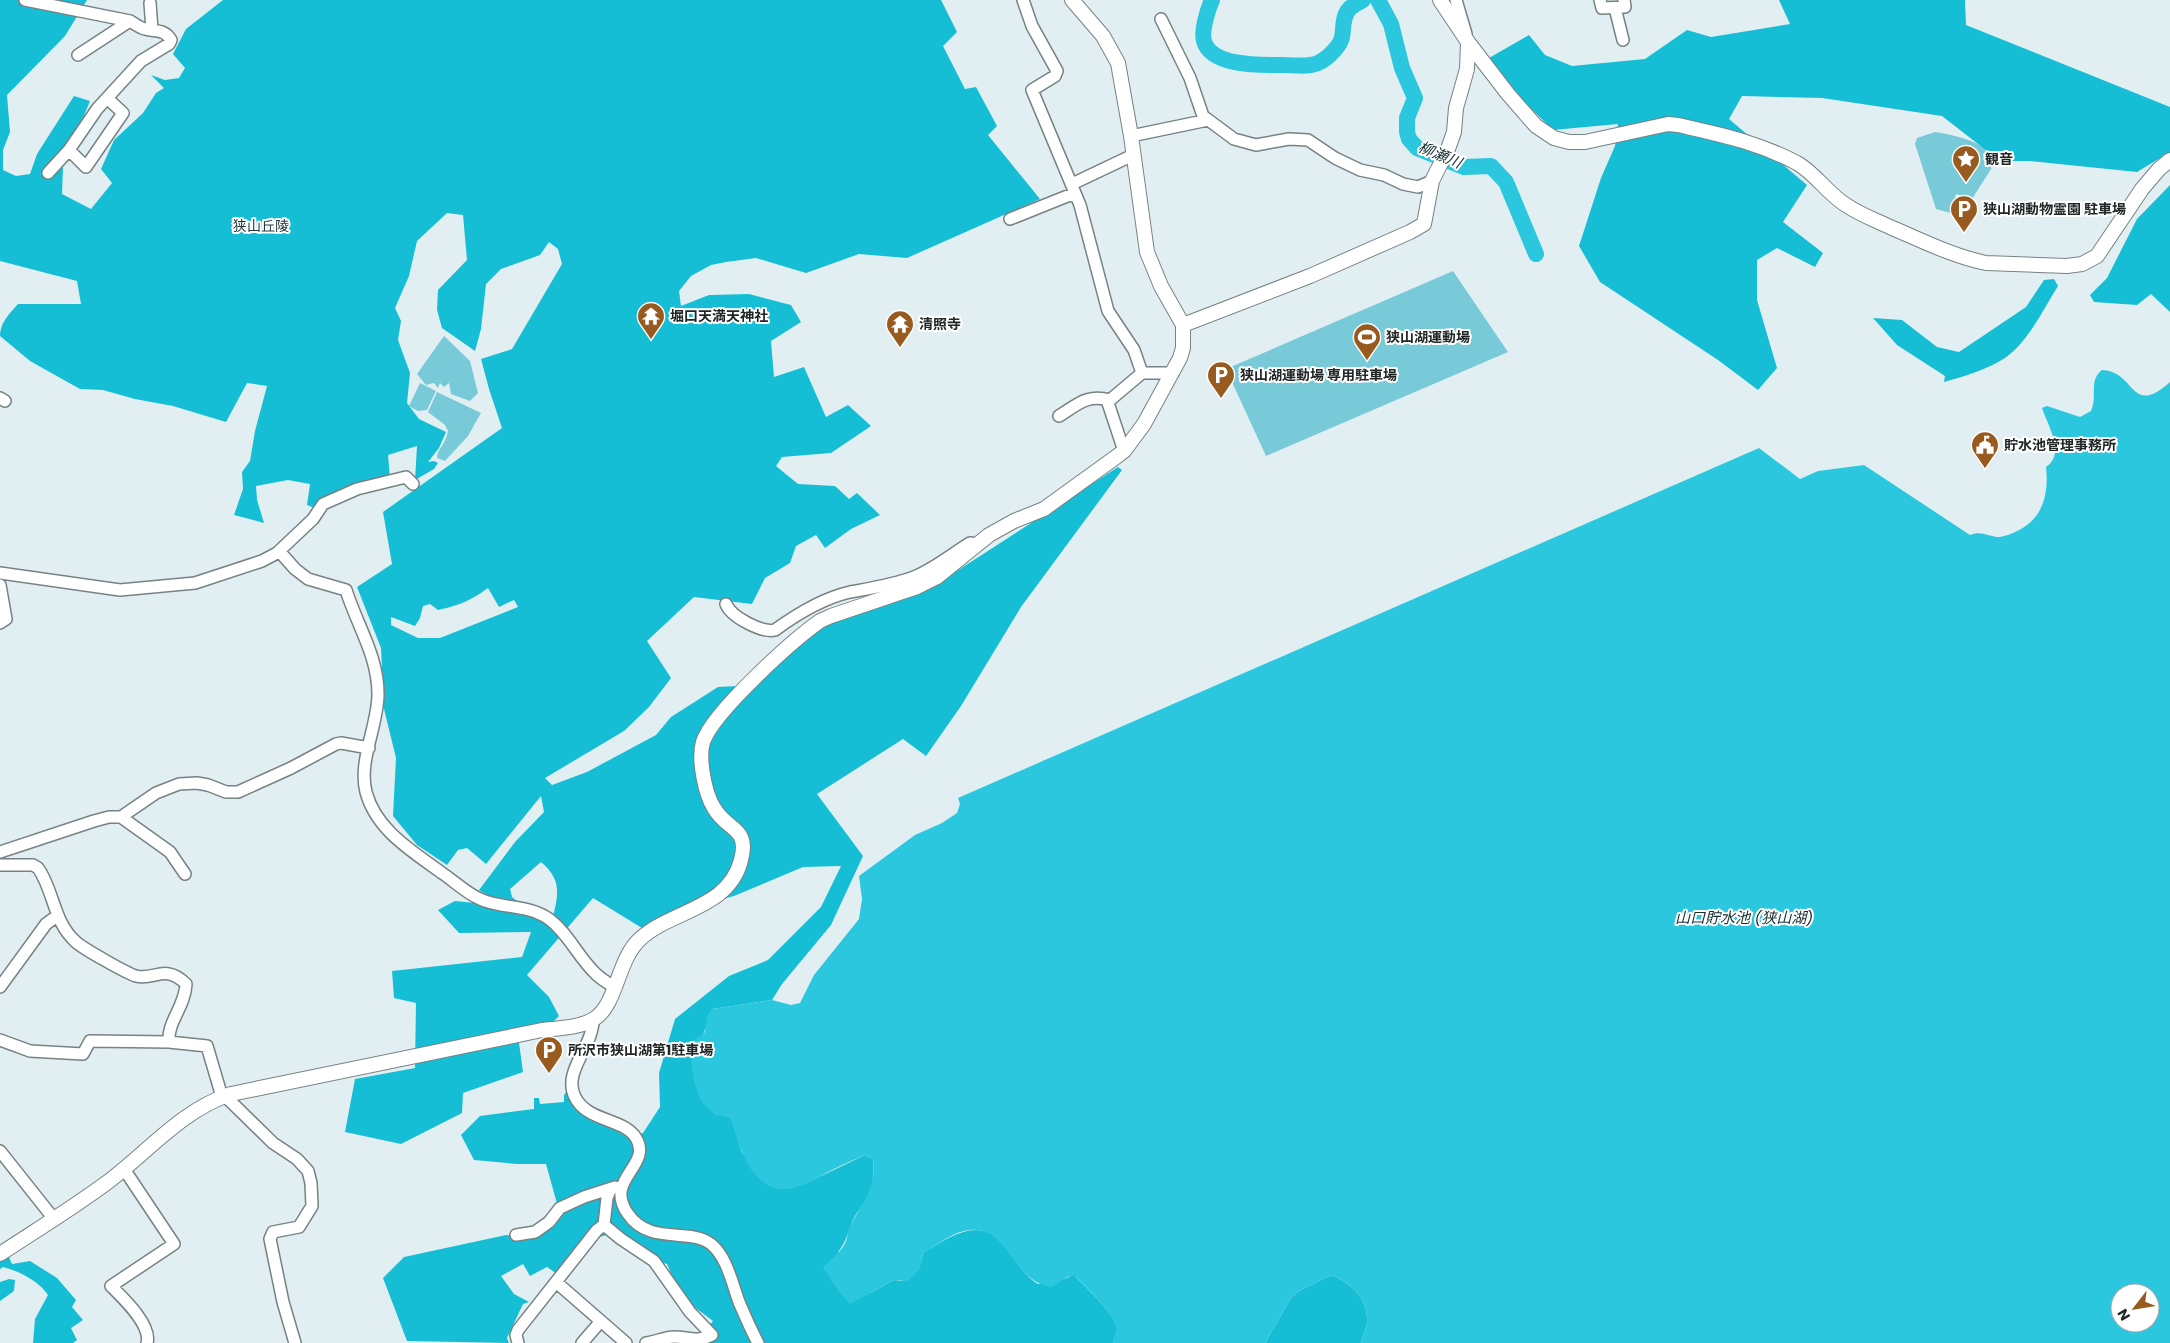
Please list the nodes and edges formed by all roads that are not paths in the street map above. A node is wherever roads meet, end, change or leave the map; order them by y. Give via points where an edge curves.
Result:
1 (25, 0) edge
2 (1023, 0) edge
3 (1072, 0) edge
4 (1440, 0) edge
5 (1456, 0) edge
6 (1600, 0) edge
7 (150, 3) dead end
8 (1619, 4) edge
9 (1161, 18) dead end
10 (130, 21) junction
11 (152, 30) junction
12 (1623, 40) dead end
13 (1468, 42) junction
14 (78, 55) dead end
15 (107, 98) junction
16 (1208, 120) junction
17 (1131, 136) junction
18 (69, 150) junction
19 (1133, 154) junction
20 (2170, 160) edge
21 (48, 172) dead end
22 (1432, 181) junction
23 (1073, 189) junction
24 (1010, 219) dead end
25 (1183, 324) junction
26 (1142, 373) junction
27 (1173, 373) junction
28 (1107, 400) junction
29 (1059, 416) dead end
30 (1124, 451) junction
31 (413, 484) dead end
32 (977, 545) junction
33 (279, 552) junction
34 (0, 573) edge
35 (0, 586) edge
36 (726, 604) dead end
37 (0, 622) edge
38 (369, 748) junction
39 (121, 817) junction
40 (0, 852) edge
41 (0, 865) edge
42 (185, 874) dead end
43 (57, 916) junction
44 (0, 987) edge
45 (614, 987) junction
46 (594, 1020) junction
47 (0, 1040) edge
48 (169, 1042) junction
49 (223, 1096) junction
50 (0, 1151) edge
51 (124, 1170) junction
52 (623, 1182) junction
53 (610, 1190) junction
54 (54, 1218) junction
55 (604, 1225) junction
56 (516, 1235) dead end
57 (0, 1254) edge
58 (556, 1282) junction
59 (601, 1321) junction
60 (147, 1343) edge
61 (295, 1343) edge
62 (518, 1343) edge
63 (582, 1343) edge
64 (626, 1343) edge
65 (646, 1343) edge
66 (758, 1343) edge

1 - 10 street
2 - 23 street via 1032,26 1057,71 1055,76 1032,90
3 - 17 street via 1115,55
4 - 13 street
5 - 13 street
6 - 8 street via 1602,8
7 - 11 street
8 - 12 street
9 - 16 street via 1190,78 1203,116
10 - 11 street
10 - 14 street
11 - 15 street via 168,35 169,44 141,61
13 - 20 street via 1526,115 1554,138 1585,142 1668,124 1739,139 1767,148 1800,165 1834,197 1856,211 1937,247 1986,263 2067,266 2088,262 2097,256 2149,180
13 - 22 street via 1467,69 1456,108 1454,132
15 - 18 street
15 - 18 street via 123,113 86,167
16 - 17 street
16 - 22 street via 1234,139 1256,145 1289,139 1308,140 1360,170 1418,187
17 - 19 street
18 - 21 street
19 - 23 street
19 - 25 street via 1147,252 1161,286
22 - 25 street via 1424,224 1418,228 1310,276
23 - 24 street
23 - 26 street via 1108,311 1134,350
25 - 27 street via 1184,348
26 - 27 street
26 - 28 street
27 - 30 street via 1144,424
28 - 29 street via 1098,397 1083,400
28 - 30 street
30 - 32 street via 1044,510 1003,526
31 - 33 street via 406,477 357,489 323,504 313,519
32 - 36 street via 970,543 912,578 821,603 775,630 767,631 748,623 728,610
32 - 45 street via 930,581 816,624 762,671 710,728 703,743 701,763 714,809 739,832 742,839 741,863 730,883 712,900 661,925 636,942
33 - 34 street via 195,583 155,588 120,590
33 - 38 street via 308,579 346,590 372,653 376,674 377,708
35 - 37 street via 6,619
38 - 39 street via 341,742 238,792 226,792 197,783 179,784 160,791
38 - 45 street via 364,782 368,799 383,824 405,846 480,899 548,919 562,931 595,974
39 - 40 street via 94,821
39 - 42 street via 170,852
41 - 43 street via 32,865 38,868
43 - 44 street via 46,924
43 - 48 street via 77,943 137,976 171,974 186,984 185,996 168,1033
45 - 46 street via 608,1002
46 - 49 street
46 - 52 street via 586,1050 571,1078 572,1090 584,1110 636,1138 640,1155
47 - 48 street via 30,1051 84,1054 90,1041
48 - 49 street via 207,1046
49 - 51 street via 192,1112
49 - 61 street via 308,1171 312,1206 299,1228 273,1232 270,1239
50 - 54 street
51 - 54 street
51 - 60 street via 174,1244 111,1286 142,1322
52 - 53 street
52 - 66 street via 622,1204 635,1222 654,1233 701,1239 711,1244
53 - 55 street
53 - 56 street via 560,1208 535,1232
54 - 57 street
55 - 58 street
55 - 65 street via 654,1261 690,1312 712,1335 703,1340 673,1337
58 - 59 street
58 - 62 street via 518,1330
59 - 63 street
59 - 64 street

